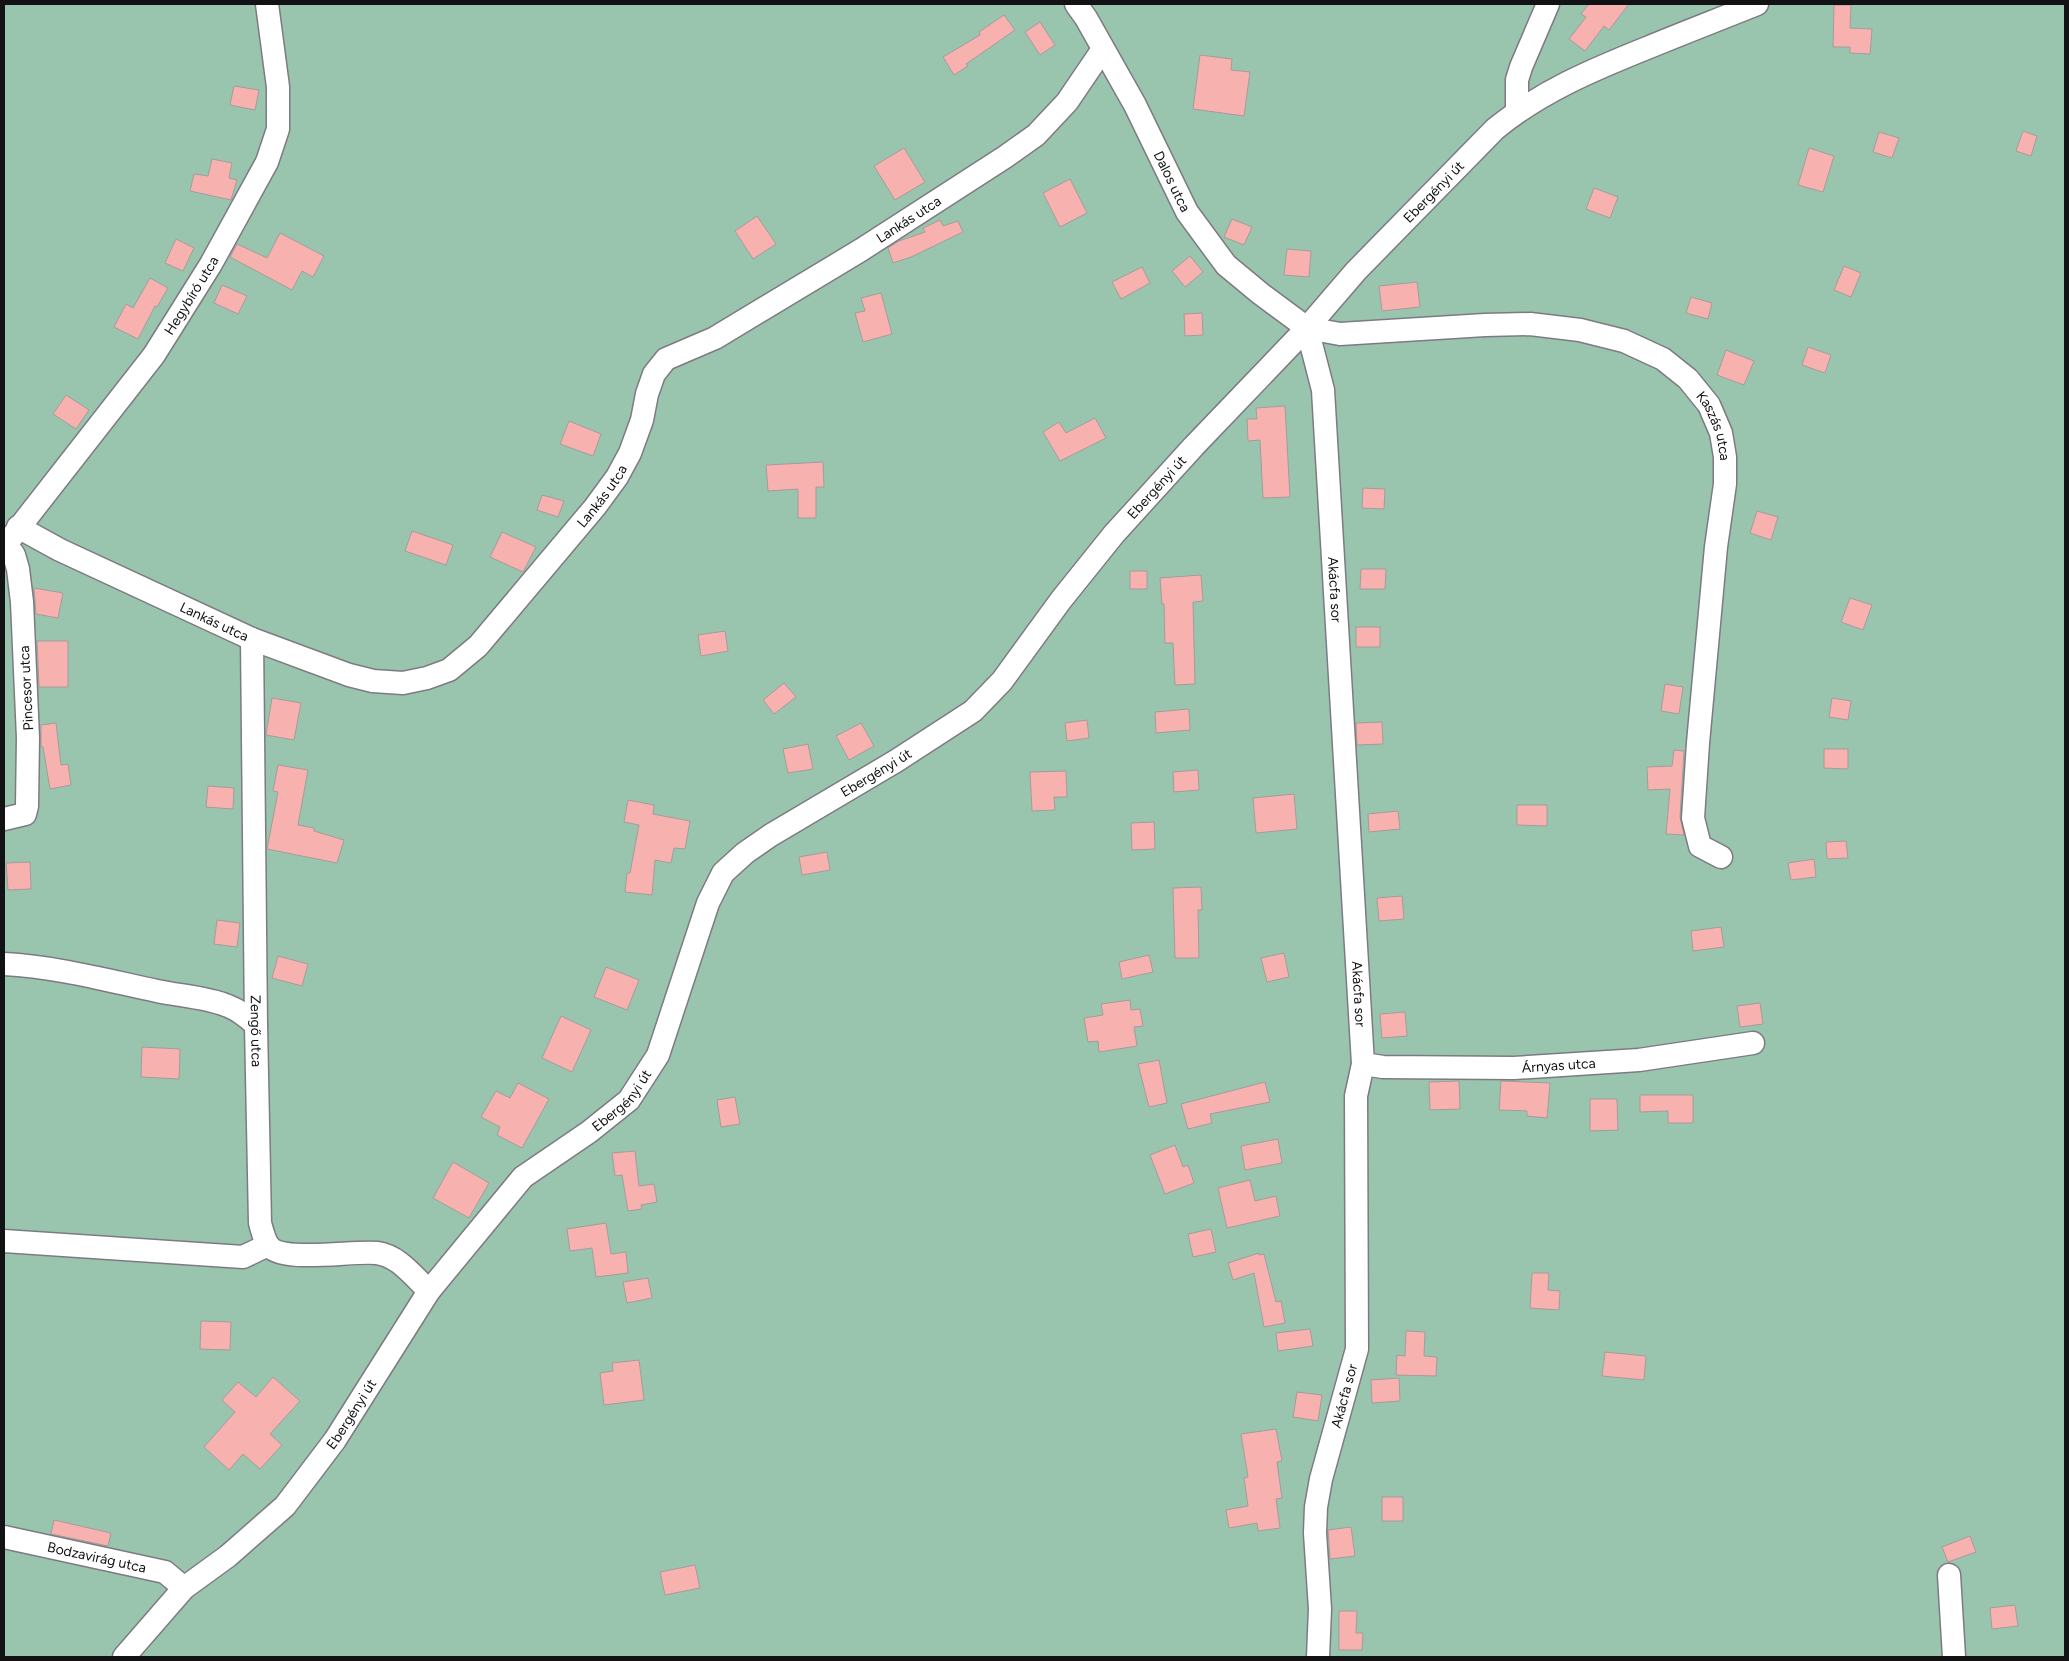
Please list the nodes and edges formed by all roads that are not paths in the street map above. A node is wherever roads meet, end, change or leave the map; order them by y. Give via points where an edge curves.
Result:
1 (267, 4) edge
2 (1076, 4) edge
3 (1548, 4) edge
4 (1757, 4) edge
5 (1103, 48) junction
6 (1517, 111) junction
7 (1307, 328) junction
8 (10, 539) edge
9 (252, 639) junction
10 (4, 819) edge
11 (1721, 856) dead end
12 (4, 964) edge
13 (256, 1025) junction
14 (1754, 1043) dead end
15 (1363, 1064) junction
16 (4, 1241) edge
17 (268, 1245) junction
18 (428, 1291) junction
19 (4, 1537) edge
20 (1949, 1575) dead end
21 (184, 1588) junction
22 (124, 1657) edge
23 (1318, 1657) edge
24 (1954, 1657) edge

1 - 8 street, Hegybíró utca via 278,87 278,129 267,162 211,264 154,355
2 - 5 street, Dalos utca
3 - 6 street via 1521,66 1517,80
4 - 6 street, Ebergényi út via 1591,70
5 - 7 street, Dalos utca via 1187,212 1226,265
5 - 9 street, Lankás utca via 1067,102 1036,135 853,255 715,338 666,359 654,374 633,445 617,477 478,646 449,670 403,683 373,681 349,676
6 - 7 street, Ebergényi út via 1403,222
7 - 11 street, Kaszás utca via 1340,334 1530,324 1580,330 1624,340 1663,359 1688,379 1709,405 1721,433 1725,484 1716,547 1693,818 1700,846
7 - 15 street, Akácfa sor via 1324,390
7 - 18 street, Ebergényi út via 1114,534 1002,682 973,712 771,835 745,853 724,874 708,903 658,1055 628,1100 589,1132 523,1177
8 - 9 street, Lankás utca via 60,550
8 - 10 street, Pincesor utca via 18,570 28,738 27,806 25,814
9 - 13 street, Zengő utca
12 - 13 street via 84,974 226,1005 242,1012
13 - 17 street, Zengő utca via 260,1223
14 - 15 street, Árnyas utca via 1639,1060 1514,1068
15 - 23 street, Akácfa sor via 1356,1096 1357,1349 1316,1507 1320,1609
16 - 17 street via 242,1257
17 - 18 street via 277,1252 304,1255 377,1253 397,1260
18 - 21 street, Ebergényi út via 335,1440 285,1506 228,1556
19 - 21 street, Bodzavirág utca via 165,1572
20 - 24 street
21 - 22 street, Ebergényi út

